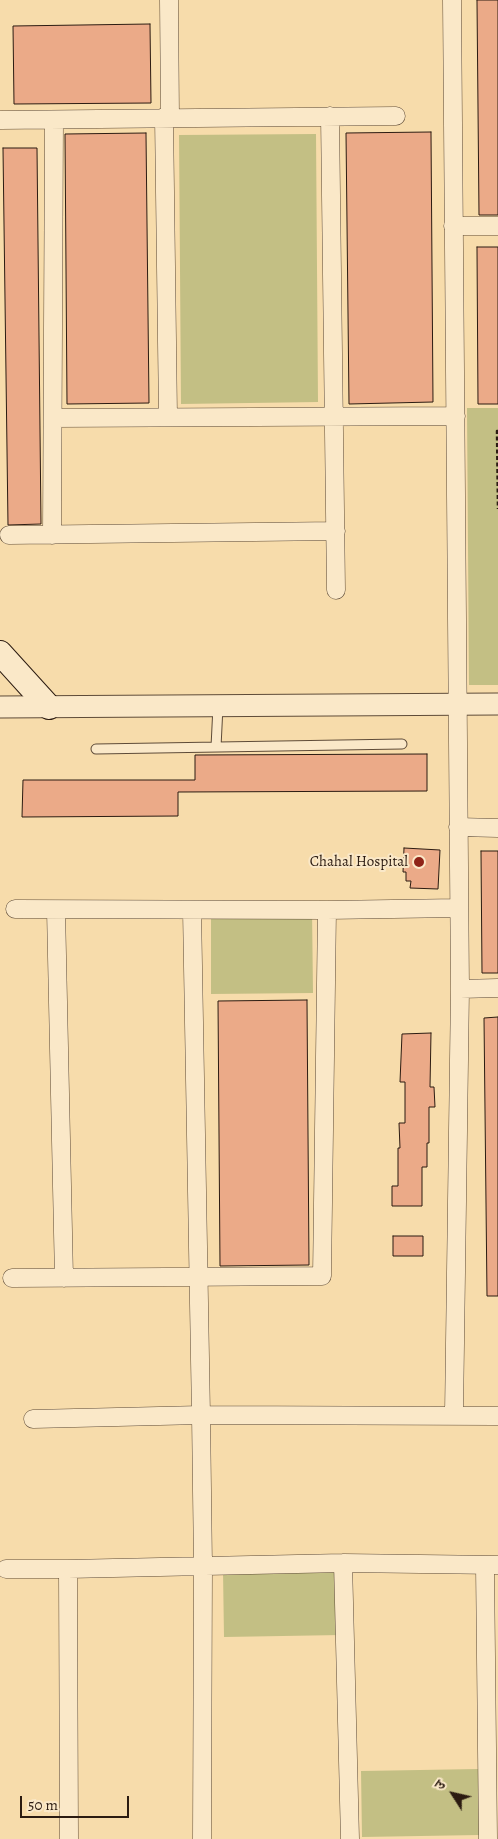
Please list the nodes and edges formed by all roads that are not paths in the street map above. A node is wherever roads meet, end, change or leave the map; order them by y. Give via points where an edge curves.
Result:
1 (169, 0) edge
2 (452, 0) edge
3 (330, 116) junction
4 (396, 116) dead end
5 (167, 117) junction
6 (0, 120) edge
7 (54, 120) junction
8 (453, 226) junction
9 (498, 226) edge
10 (168, 416) junction
11 (456, 416) junction
12 (334, 417) junction
13 (54, 418) junction
14 (336, 531) junction
15 (52, 535) junction
16 (8, 536) dead end
17 (336, 590) dead end
18 (0, 653) edge
19 (457, 704) junction
20 (498, 704) edge
21 (218, 706) junction
22 (0, 707) edge
23 (49, 707) junction
24 (402, 744) dead end
25 (216, 747) junction
26 (96, 749) dead end
27 (494, 824) edge
28 (458, 827) junction
29 (458, 908) junction
30 (15, 910) dead end
31 (56, 910) junction
32 (192, 910) junction
33 (327, 910) junction
34 (460, 988) junction
35 (498, 988) edge
36 (199, 1277) junction
37 (12, 1278) dead end
38 (64, 1278) junction
39 (201, 1414) junction
40 (454, 1414) junction
41 (498, 1416) edge
42 (33, 1419) dead end
43 (343, 1563) junction
44 (491, 1565) edge
45 (203, 1566) junction
46 (6, 1569) dead end
47 (68, 1569) junction
48 (69, 1839) edge
49 (202, 1839) edge
50 (350, 1839) edge
51 (488, 1839) edge

1 - 5 street
2 - 8 street
3 - 4 street
3 - 5 street
3 - 12 street
5 - 7 street
5 - 10 street
6 - 7 street
7 - 13 street
8 - 9 street
8 - 11 street
10 - 12 street
10 - 13 street
11 - 12 street
11 - 19 street
12 - 14 street
13 - 15 street
14 - 15 street
14 - 17 street
15 - 16 street
18 - 23 main road
19 - 20 street
19 - 21 street
19 - 28 street
21 - 23 street
21 - 25 lane
22 - 23 street
24 - 25 lane
25 - 26 lane
27 - 28 street
28 - 29 street
29 - 33 street
29 - 34 street
30 - 31 street
31 - 32 street
31 - 38 street
32 - 33 street
32 - 36 street
33 - 36 street via 322,1276
34 - 35 street
34 - 40 street
36 - 38 street
36 - 39 street
37 - 38 street
39 - 40 street
39 - 42 street
39 - 45 street
40 - 41 street
43 - 44 street
43 - 45 street
43 - 50 street
44 - 51 street
45 - 47 street
45 - 49 street
46 - 47 street
47 - 48 street

